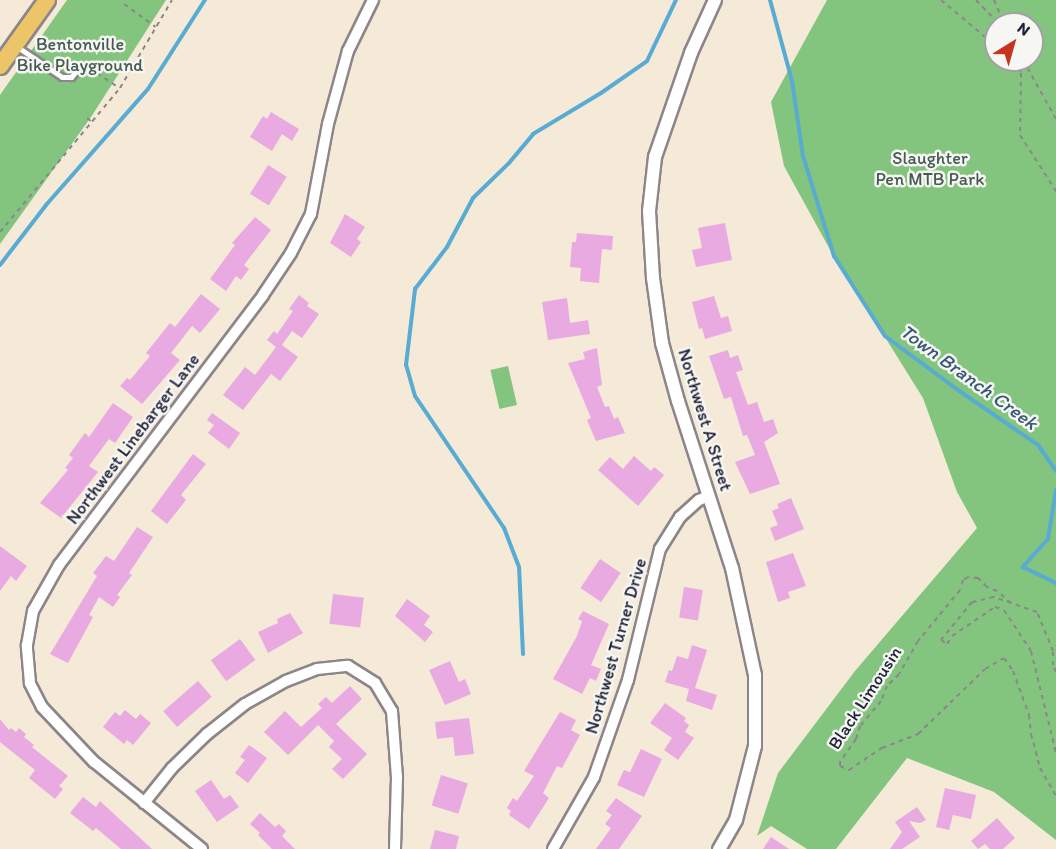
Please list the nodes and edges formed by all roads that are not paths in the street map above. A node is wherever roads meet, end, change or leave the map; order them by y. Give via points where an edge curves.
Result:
1 (47, 0) edge
2 (373, 0) edge
3 (714, 0) edge
4 (15, 45) junction
5 (0, 66) edge
6 (78, 69) dead end
7 (709, 496) junction
8 (144, 803) junction
9 (201, 849) edge
10 (395, 849) edge
11 (553, 849) edge
12 (718, 849) edge

1 - 4 main road
2 - 8 street, Northwest Linebarger Lane via 348,51 328,123 311,214 291,253 59,565 33,611 27,645 30,683 42,707 94,762
3 - 7 street, Northwest A Street via 655,157 649,211 662,343
4 - 5 main road
4 - 6 lane via 62,77 71,77
7 - 11 street, Northwest Turner Drive via 680,517 660,549 628,680 594,777
7 - 12 street, Northwest A Street via 735,578 755,675 755,746 736,819
8 - 9 street, Northwest Linebarger Lane
8 - 10 street via 172,768 245,704 317,669 348,666 375,683 392,711 397,777

